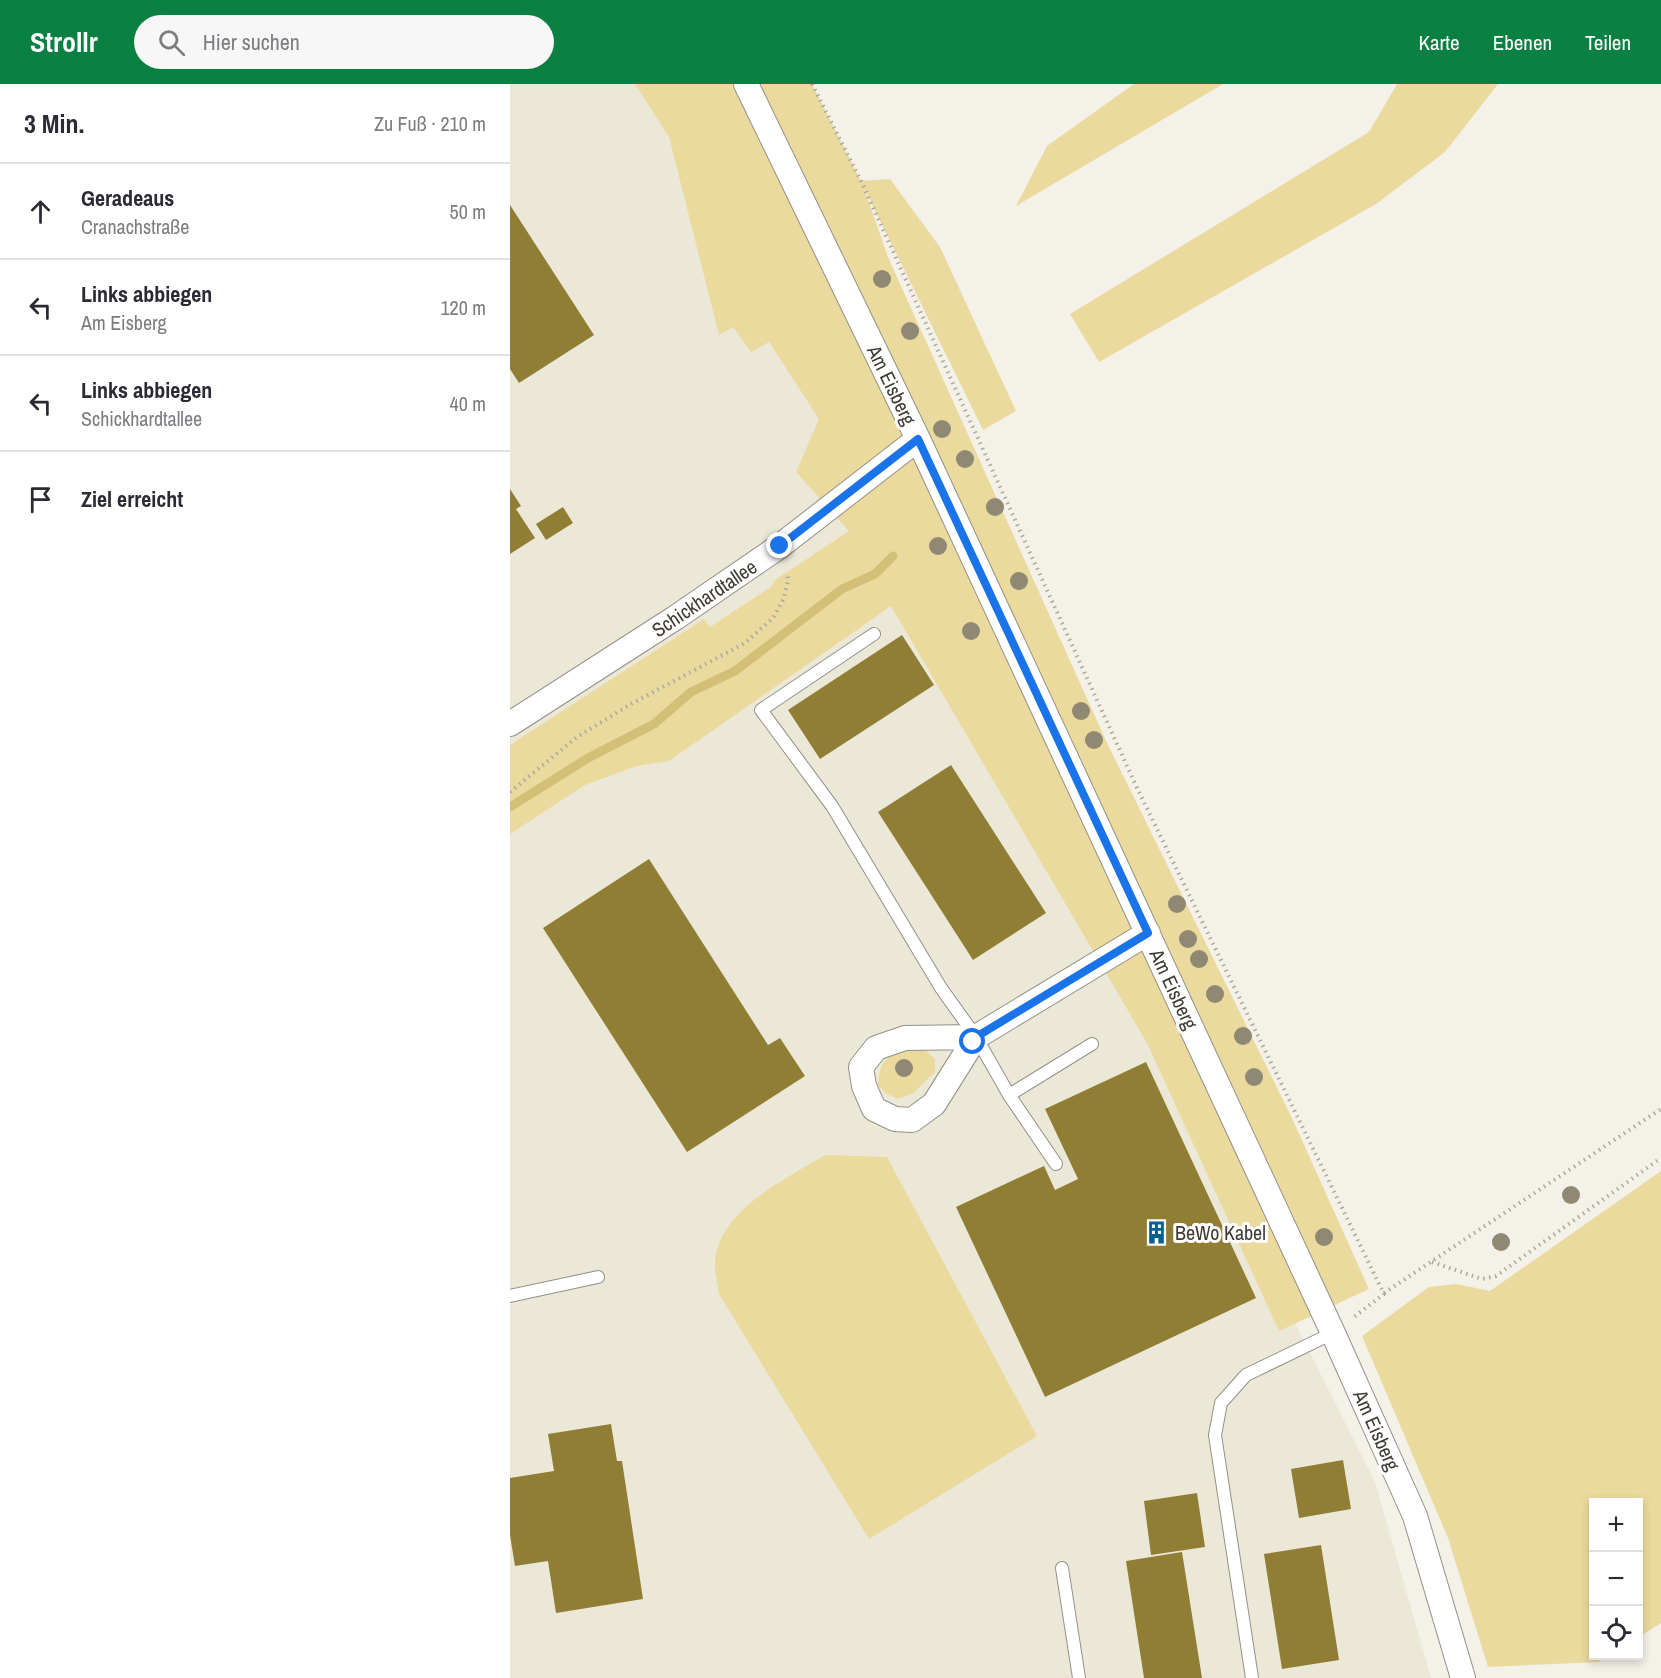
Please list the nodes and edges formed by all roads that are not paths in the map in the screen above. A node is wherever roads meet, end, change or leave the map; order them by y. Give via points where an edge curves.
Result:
1 (746, 84) edge
2 (918, 439) junction
3 (874, 634) dead end
4 (510, 724) edge
5 (1148, 933) junction
6 (976, 1037) junction
7 (1092, 1044) dead end
8 (1009, 1095) junction
9 (1056, 1164) dead end
10 (598, 1277) dead end
11 (510, 1296) edge
12 (1333, 1333) junction
13 (1062, 1568) dead end
14 (1079, 1678) edge
15 (1252, 1678) edge
16 (1463, 1678) edge

1 - 2 street, Am Eisberg
2 - 4 street, Schickhardtallee via 780,546
2 - 5 street, Am Eisberg
3 - 6 lane via 761,710 832,806 941,988
5 - 6 street
5 - 12 street, Am Eisberg
6 - 6 street via 905,1038 876,1048 861,1067 874,1109 895,1119 912,1120 934,1104
6 - 8 lane
7 - 8 lane
8 - 9 lane
10 - 11 lane
12 - 15 lane via 1246,1374 1221,1403 1215,1435
12 - 16 street, Am Eisberg via 1415,1516
13 - 14 lane

